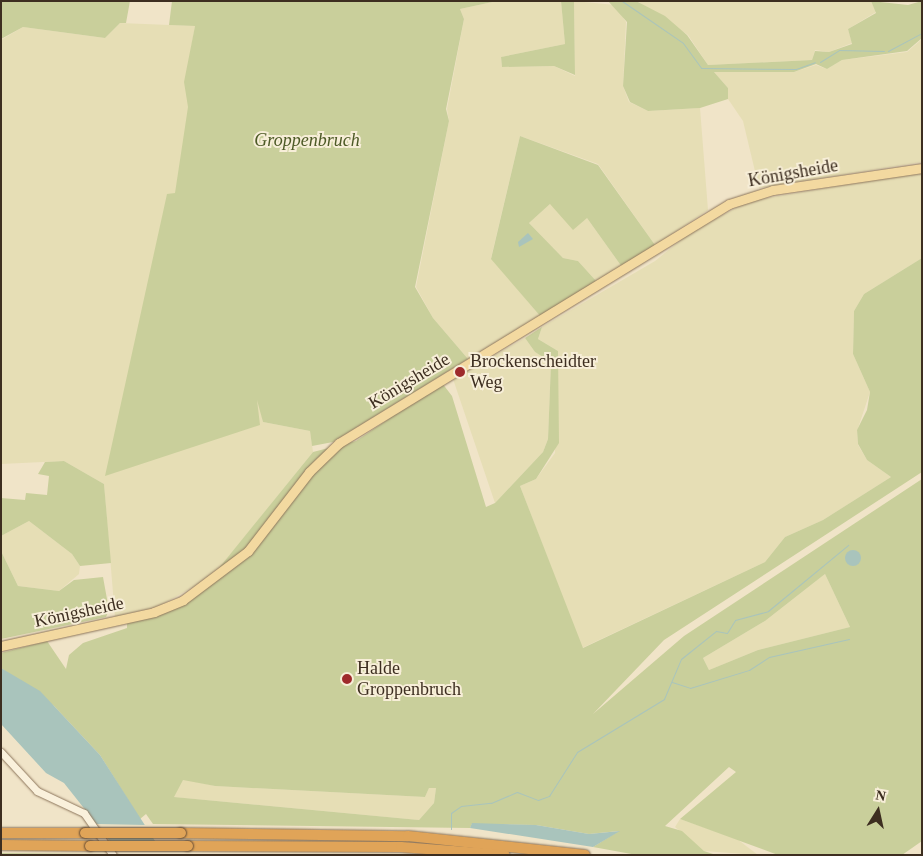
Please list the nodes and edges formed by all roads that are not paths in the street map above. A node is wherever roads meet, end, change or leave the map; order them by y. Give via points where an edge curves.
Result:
1 (922, 168) edge
2 (1, 646) edge
3 (1, 752) edge
4 (1, 833) edge
5 (1, 845) edge
6 (114, 855) edge
7 (505, 855) edge
8 (585, 855) edge

1 - 2 main road, Königsheide via 773,190 729,204 339,443 309,472 248,551 183,600 154,612
3 - 6 street via 37,791 84,814
4 - 8 highway, bridge via 415,836
5 - 7 highway, bridge via 401,847

